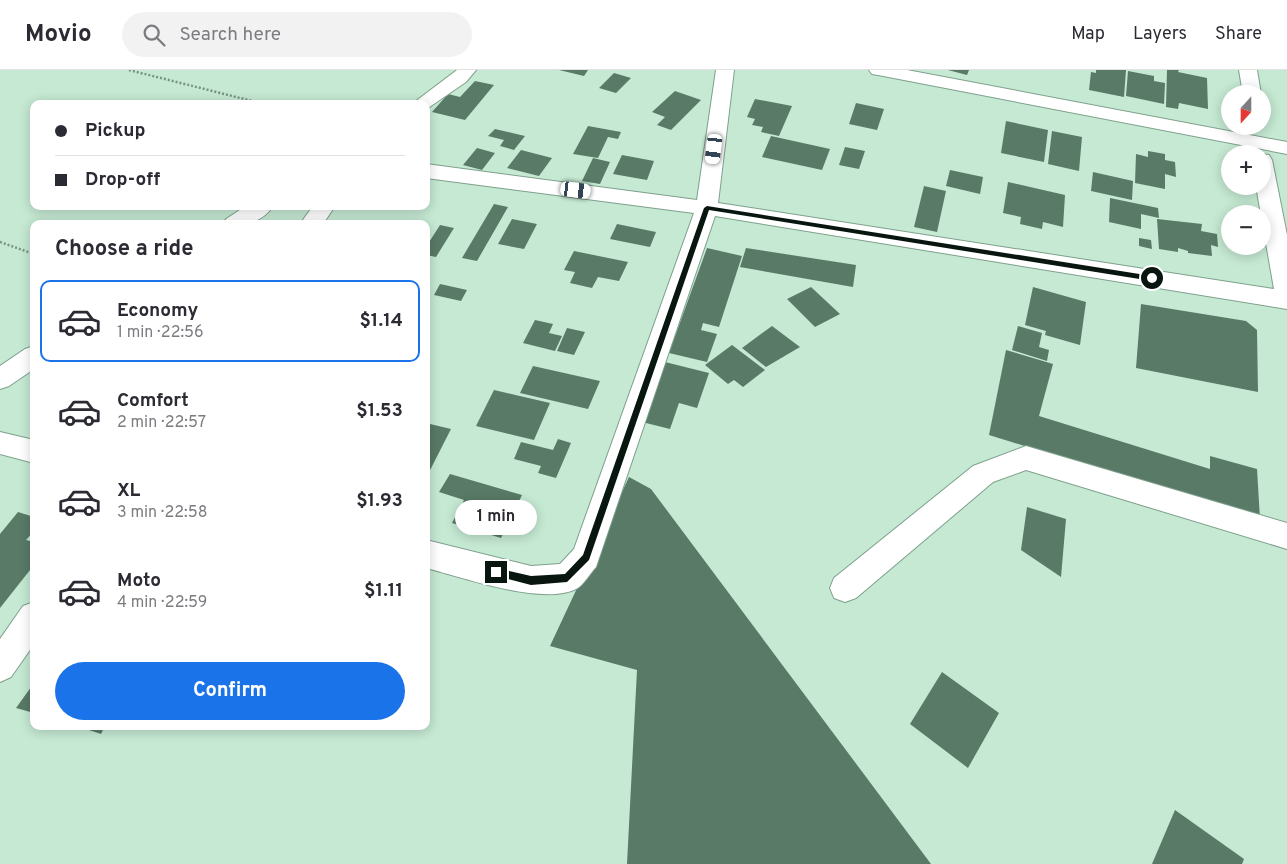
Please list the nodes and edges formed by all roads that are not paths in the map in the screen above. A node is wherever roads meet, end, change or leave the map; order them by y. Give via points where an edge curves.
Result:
1 (724, 70) edge
2 (878, 70) edge
3 (1248, 70) edge
4 (457, 73) edge
5 (1250, 85) edge
6 (426, 100) edge
7 (1255, 145) edge
8 (1271, 147) edge
9 (1287, 148) edge
10 (430, 172) edge
11 (1269, 195) edge
12 (707, 208) junction
13 (256, 210) edge
14 (240, 220) edge
15 (1287, 296) edge
16 (1287, 300) edge
17 (30, 359) edge
18 (0, 378) edge
19 (0, 443) edge
20 (30, 451) edge
21 (1287, 536) edge
22 (430, 555) edge
23 (845, 588) dead end
24 (30, 624) edge
25 (0, 666) edge

1 - 12 street
2 - 7 street
3 - 5 street
4 - 6 street
8 - 9 street
10 - 12 street
11 - 15 street
12 - 16 street
12 - 22 street via 586,557 567,578 531,580
13 - 14 street
17 - 18 street
19 - 20 street
21 - 23 street via 1026,458 983,474
24 - 25 street

